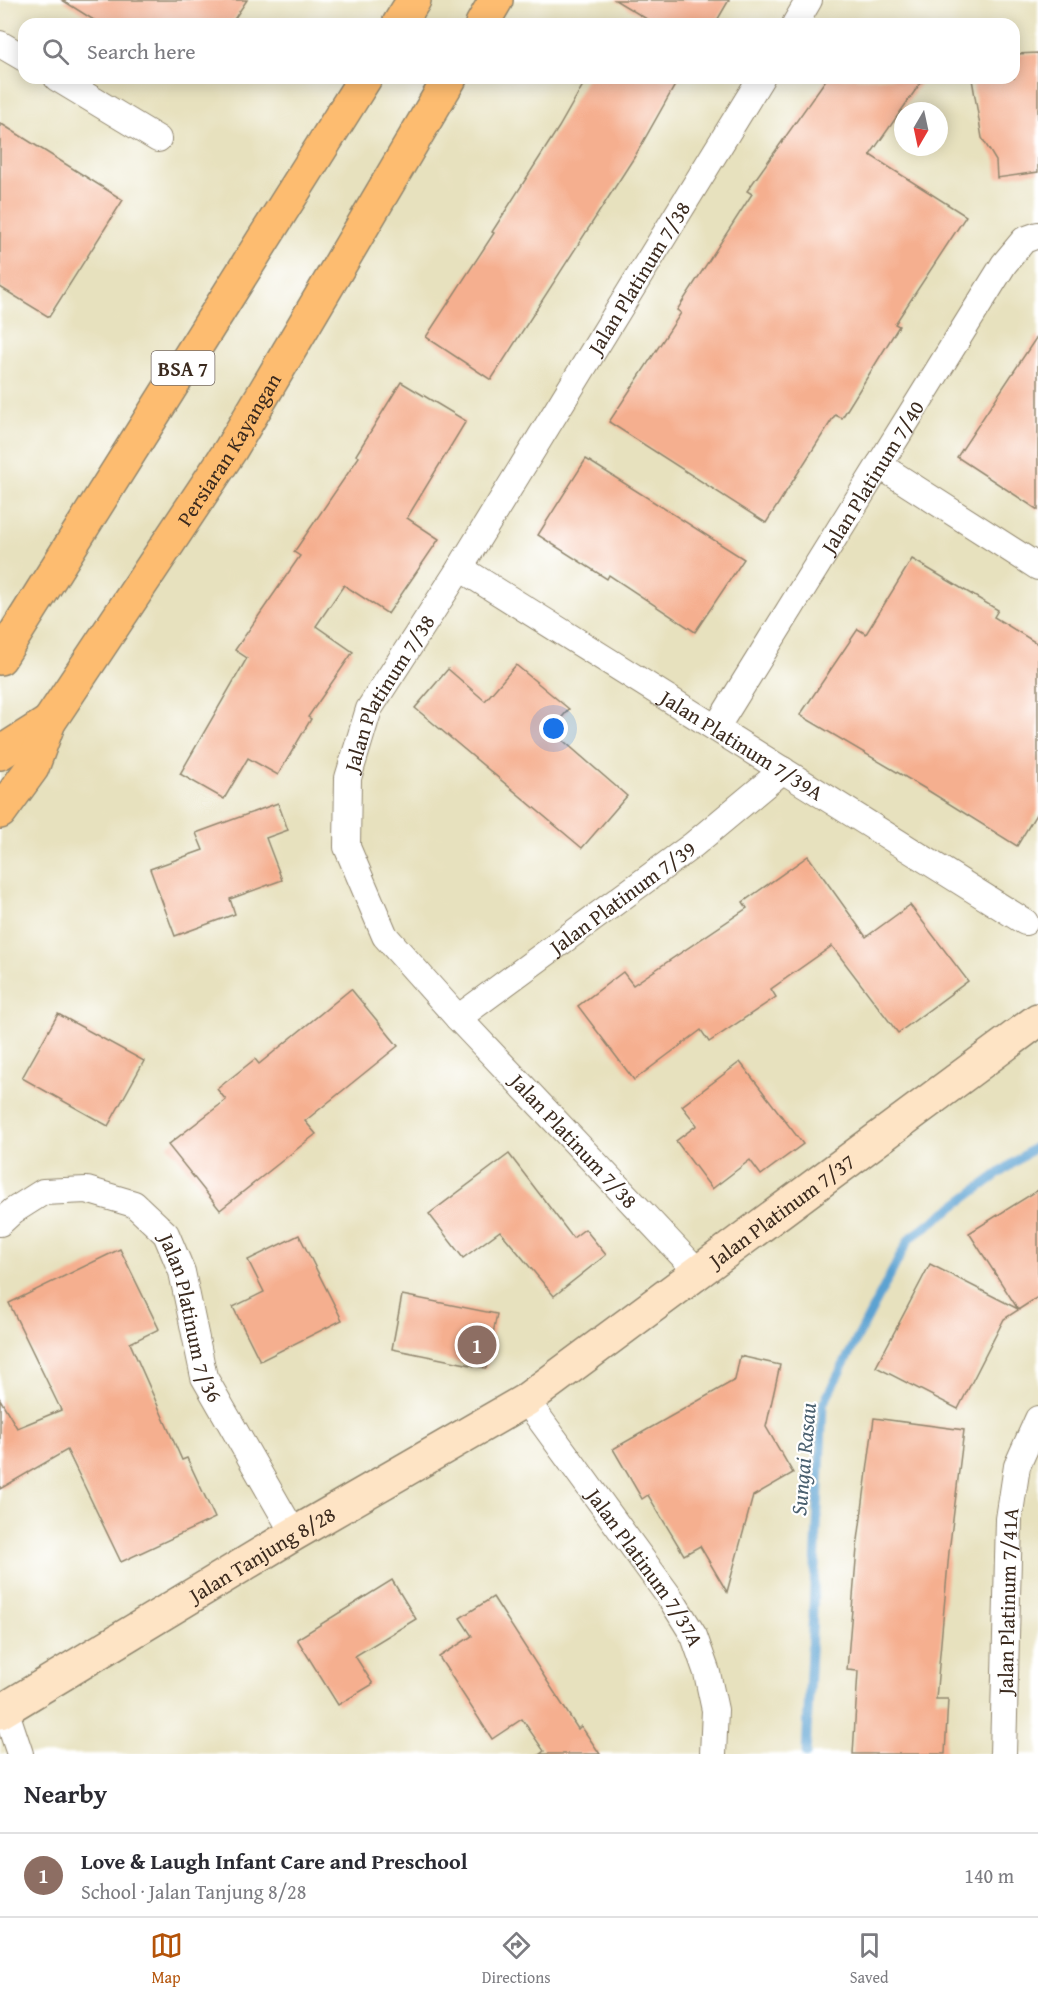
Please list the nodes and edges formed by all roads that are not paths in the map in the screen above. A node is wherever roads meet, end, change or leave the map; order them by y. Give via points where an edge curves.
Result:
1 (414, 0) edge
2 (496, 0) edge
3 (809, 0) edge
4 (403, 18) edge
5 (486, 18) edge
6 (798, 18) edge
7 (0, 44) edge
8 (18, 54) edge
9 (67, 84) edge
10 (361, 84) edge
11 (446, 84) edge
12 (757, 84) edge
13 (158, 139) dead end
14 (1038, 236) edge
15 (879, 465) junction
16 (1038, 567) edge
17 (460, 568) junction
18 (0, 658) edge
19 (49, 723) junction
20 (716, 728) junction
21 (0, 753) edge
22 (783, 770) junction
23 (0, 812) edge
24 (1025, 922) dead end
25 (458, 1018) junction
26 (1038, 1020) edge
27 (0, 1223) edge
28 (698, 1272) junction
29 (526, 1400) junction
30 (1038, 1419) edge
31 (294, 1534) junction
32 (3, 1711) edge
33 (20, 1754) edge
34 (713, 1754) edge
35 (1003, 1754) edge

1 - 4 main road
2 - 5 main road
3 - 6 street
7 - 8 street
9 - 13 street
10 - 18 main road, BSA 7
11 - 19 main road, Persiaran Kayangan via 231,449
12 - 17 street, Jalan Platinum 7/38
14 - 15 street, Jalan Platinum 7/40 via 1024,240 1004,264
15 - 16 street
15 - 20 street, Jalan Platinum 7/40
17 - 20 street, Jalan Platinum 7/39A
17 - 25 street, Jalan Platinum 7/38 via 369,709 348,778 347,847 385,936
19 - 21 main road
19 - 23 main road, Persiaran Kayangan via 32,768
20 - 22 street, Jalan Platinum 7/39A
22 - 24 street, Jalan Platinum 7/39A
22 - 25 street, Jalan Platinum 7/39 via 693,845
25 - 28 street, Jalan Platinum 7/38
26 - 28 street, Jalan Platinum 7/37
27 - 31 street, Jalan Platinum 7/36 via 43,1192 87,1190 134,1203 166,1233 182,1272 204,1377
28 - 29 street, Jalan Platinum 7/37
29 - 31 street, Jalan Tanjung 8/28
29 - 34 street, Jalan Platinum 7/37A via 694,1636 715,1710
30 - 35 street, Jalan Platinum 7/41A via 1017,1466 1009,1518
31 - 32 street, Jalan Tanjung 8/28
32 - 33 street

